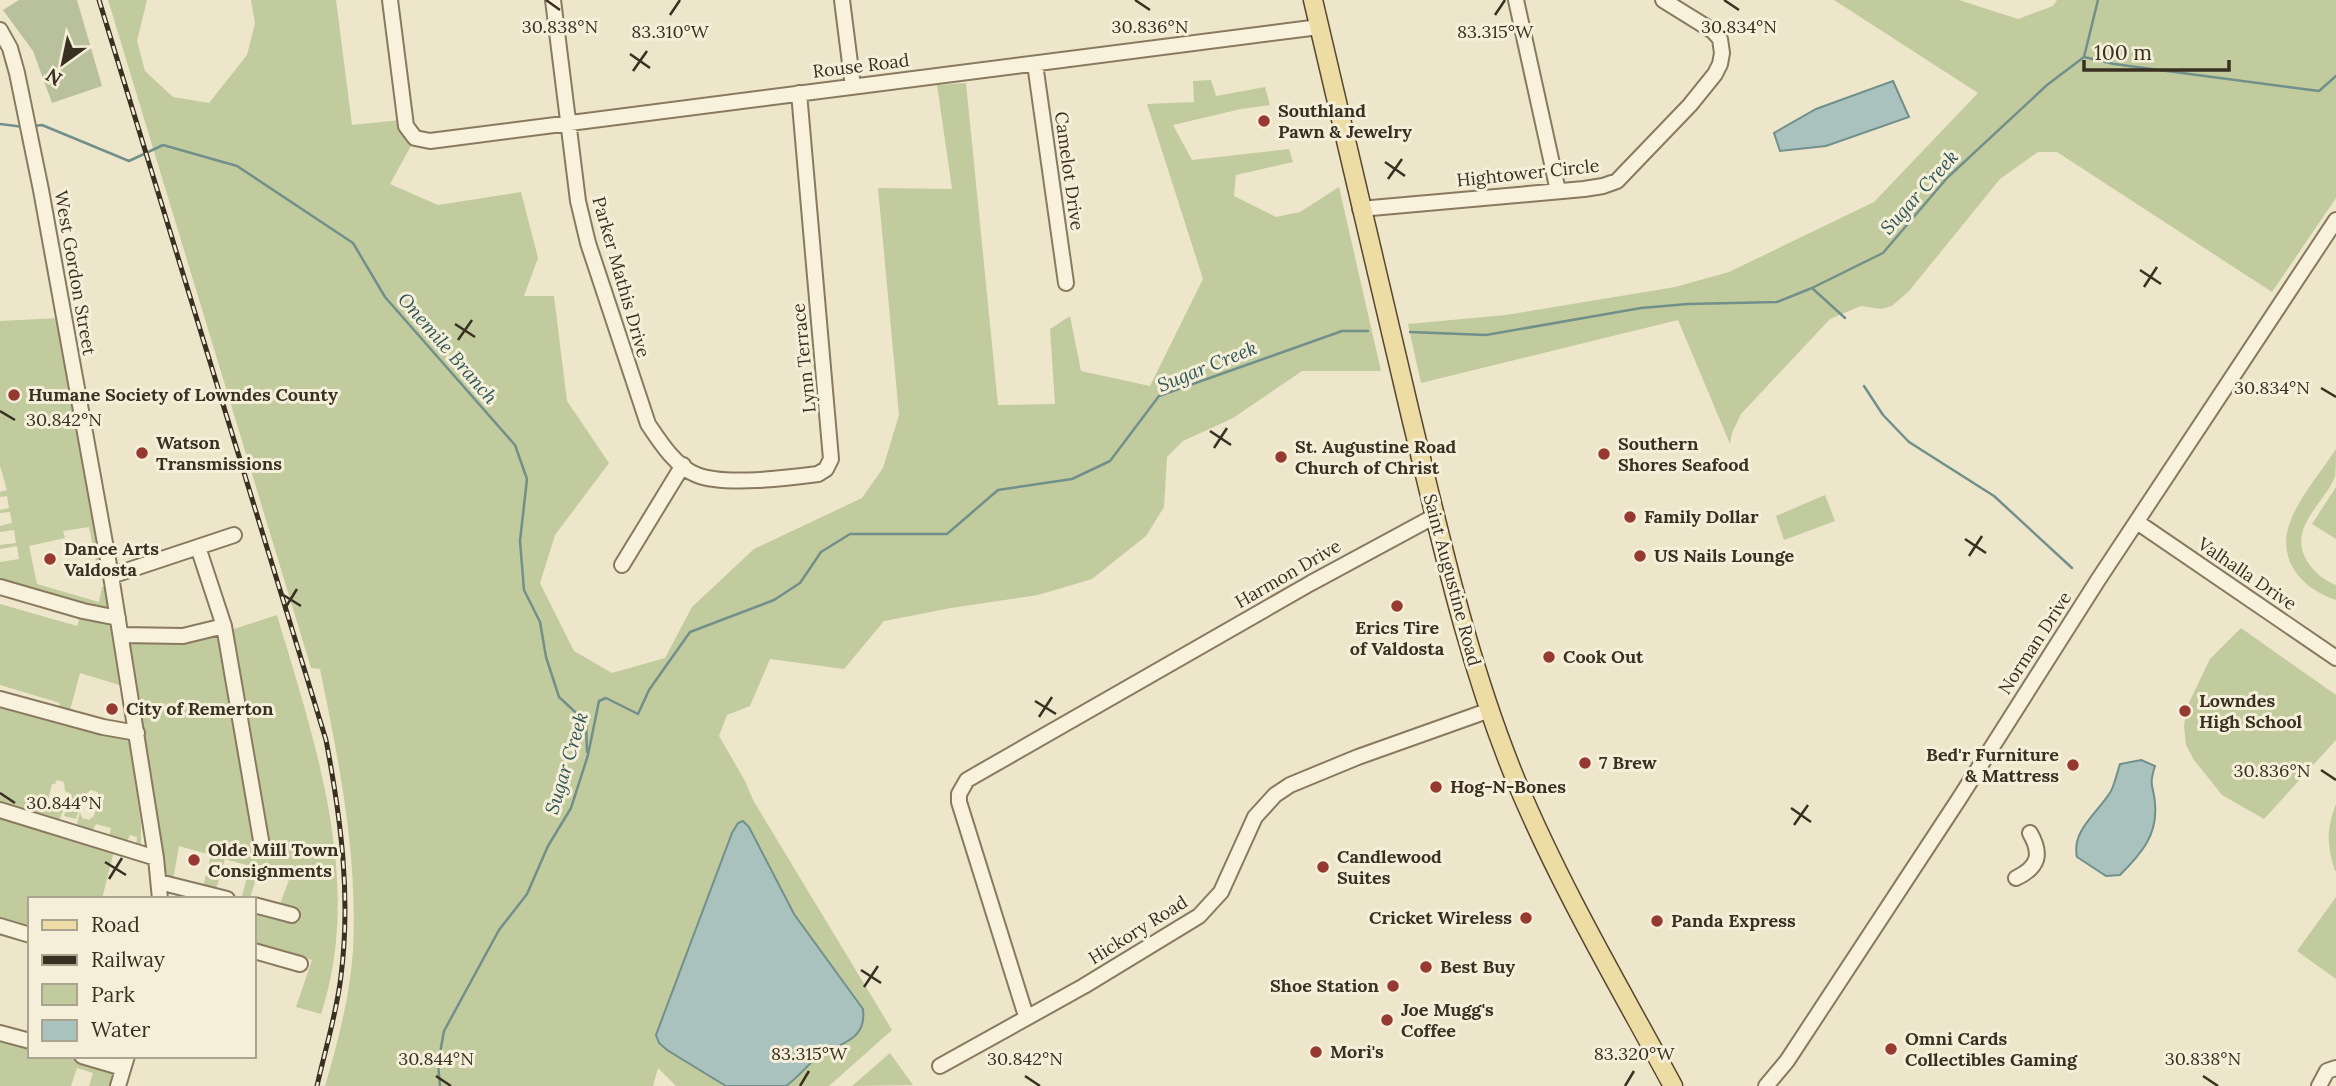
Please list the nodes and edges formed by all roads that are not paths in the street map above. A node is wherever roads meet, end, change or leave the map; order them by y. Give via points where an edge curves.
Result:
1 (390, 0) edge
2 (553, 0) edge
3 (842, 0) edge
4 (1313, 0) edge
5 (1516, 0) edge
6 (1663, 0) edge
7 (1319, 27) junction
8 (0, 30) edge
9 (1035, 64) junction
10 (853, 87) junction
11 (799, 93) junction
12 (568, 123) junction
13 (1558, 191) junction
14 (1360, 209) junction
15 (2336, 220) edge
16 (1066, 283) dead end
17 (682, 466) junction
18 (1435, 516) junction
19 (2137, 522) junction
20 (234, 535) dead end
21 (198, 547) junction
22 (622, 565) dead end
23 (111, 576) junction
24 (0, 587) edge
25 (118, 618) junction
26 (224, 626) junction
27 (121, 635) junction
28 (2336, 659) edge
29 (0, 699) edge
30 (1490, 710) junction
31 (136, 733) junction
32 (0, 810) edge
33 (2030, 833) dead end
34 (262, 846) dead end
35 (156, 858) junction
36 (2016, 878) dead end
37 (159, 882) junction
38 (160, 897) edge
39 (219, 897) edge
40 (256, 906) edge
41 (292, 915) dead end
42 (0, 926) edge
43 (28, 934) edge
44 (256, 952) edge
45 (300, 964) dead end
46 (1026, 1016) junction
47 (0, 1033) edge
48 (28, 1040) edge
49 (96, 1058) edge
50 (125, 1062) edge
51 (940, 1066) dead end
52 (2336, 1068) edge
53 (118, 1086) edge
54 (1673, 1086) edge
55 (1766, 1086) edge
56 (2319, 1086) edge

1 - 12 street, Rouse Road via 406,126 415,138 430,141
2 - 12 street, Parker Mathis Drive
3 - 10 street
4 - 7 main road, Saint Augustine Road
5 - 13 street
6 - 13 street, Hightower Circle via 1720,39 1722,53 1715,75 1617,181
7 - 9 street, Rouse Road
7 - 14 main road, Saint Augustine Road
8 - 23 street, West Gordon Street via 17,73 36,164
9 - 10 street, Rouse Road
9 - 16 street, Camelot Drive
10 - 11 street, Rouse Road
11 - 12 street, Rouse Road
11 - 17 street, Lynn Terrace via 831,459 818,474 746,480 696,475
12 - 17 street, Parker Mathis Drive via 588,243 638,400 654,434
13 - 14 street, Hightower Circle
14 - 18 main road, Saint Augustine Road
15 - 19 street, Norman Drive
17 - 22 street
18 - 30 main road, Saint Augustine Road
18 - 46 street, Harmon Drive via 961,787 959,802
19 - 28 street, Valhalla Drive
19 - 55 street, Norman Drive via 1787,1061
20 - 21 street
21 - 23 street
21 - 26 street
23 - 25 street, West Gordon Street
24 - 25 street
25 - 27 street, West Gordon Street
26 - 27 street via 183,636
26 - 34 street
27 - 31 street, West Gordon Street
29 - 31 street
30 - 46 street, Hickory Road via 1290,785 1255,817 1221,892 1199,916
30 - 54 main road, Saint Augustine Road via 1554,865
31 - 35 street, West Gordon Street
32 - 35 street
33 - 36 street via 2037,860
35 - 37 street, West Gordon Street
37 - 38 street, West Gordon Street
37 - 39 street
40 - 41 street
42 - 43 street
44 - 45 street
46 - 51 street, Hickory Road
47 - 48 street
49 - 50 street
50 - 53 street
52 - 56 street via 2328,1071

